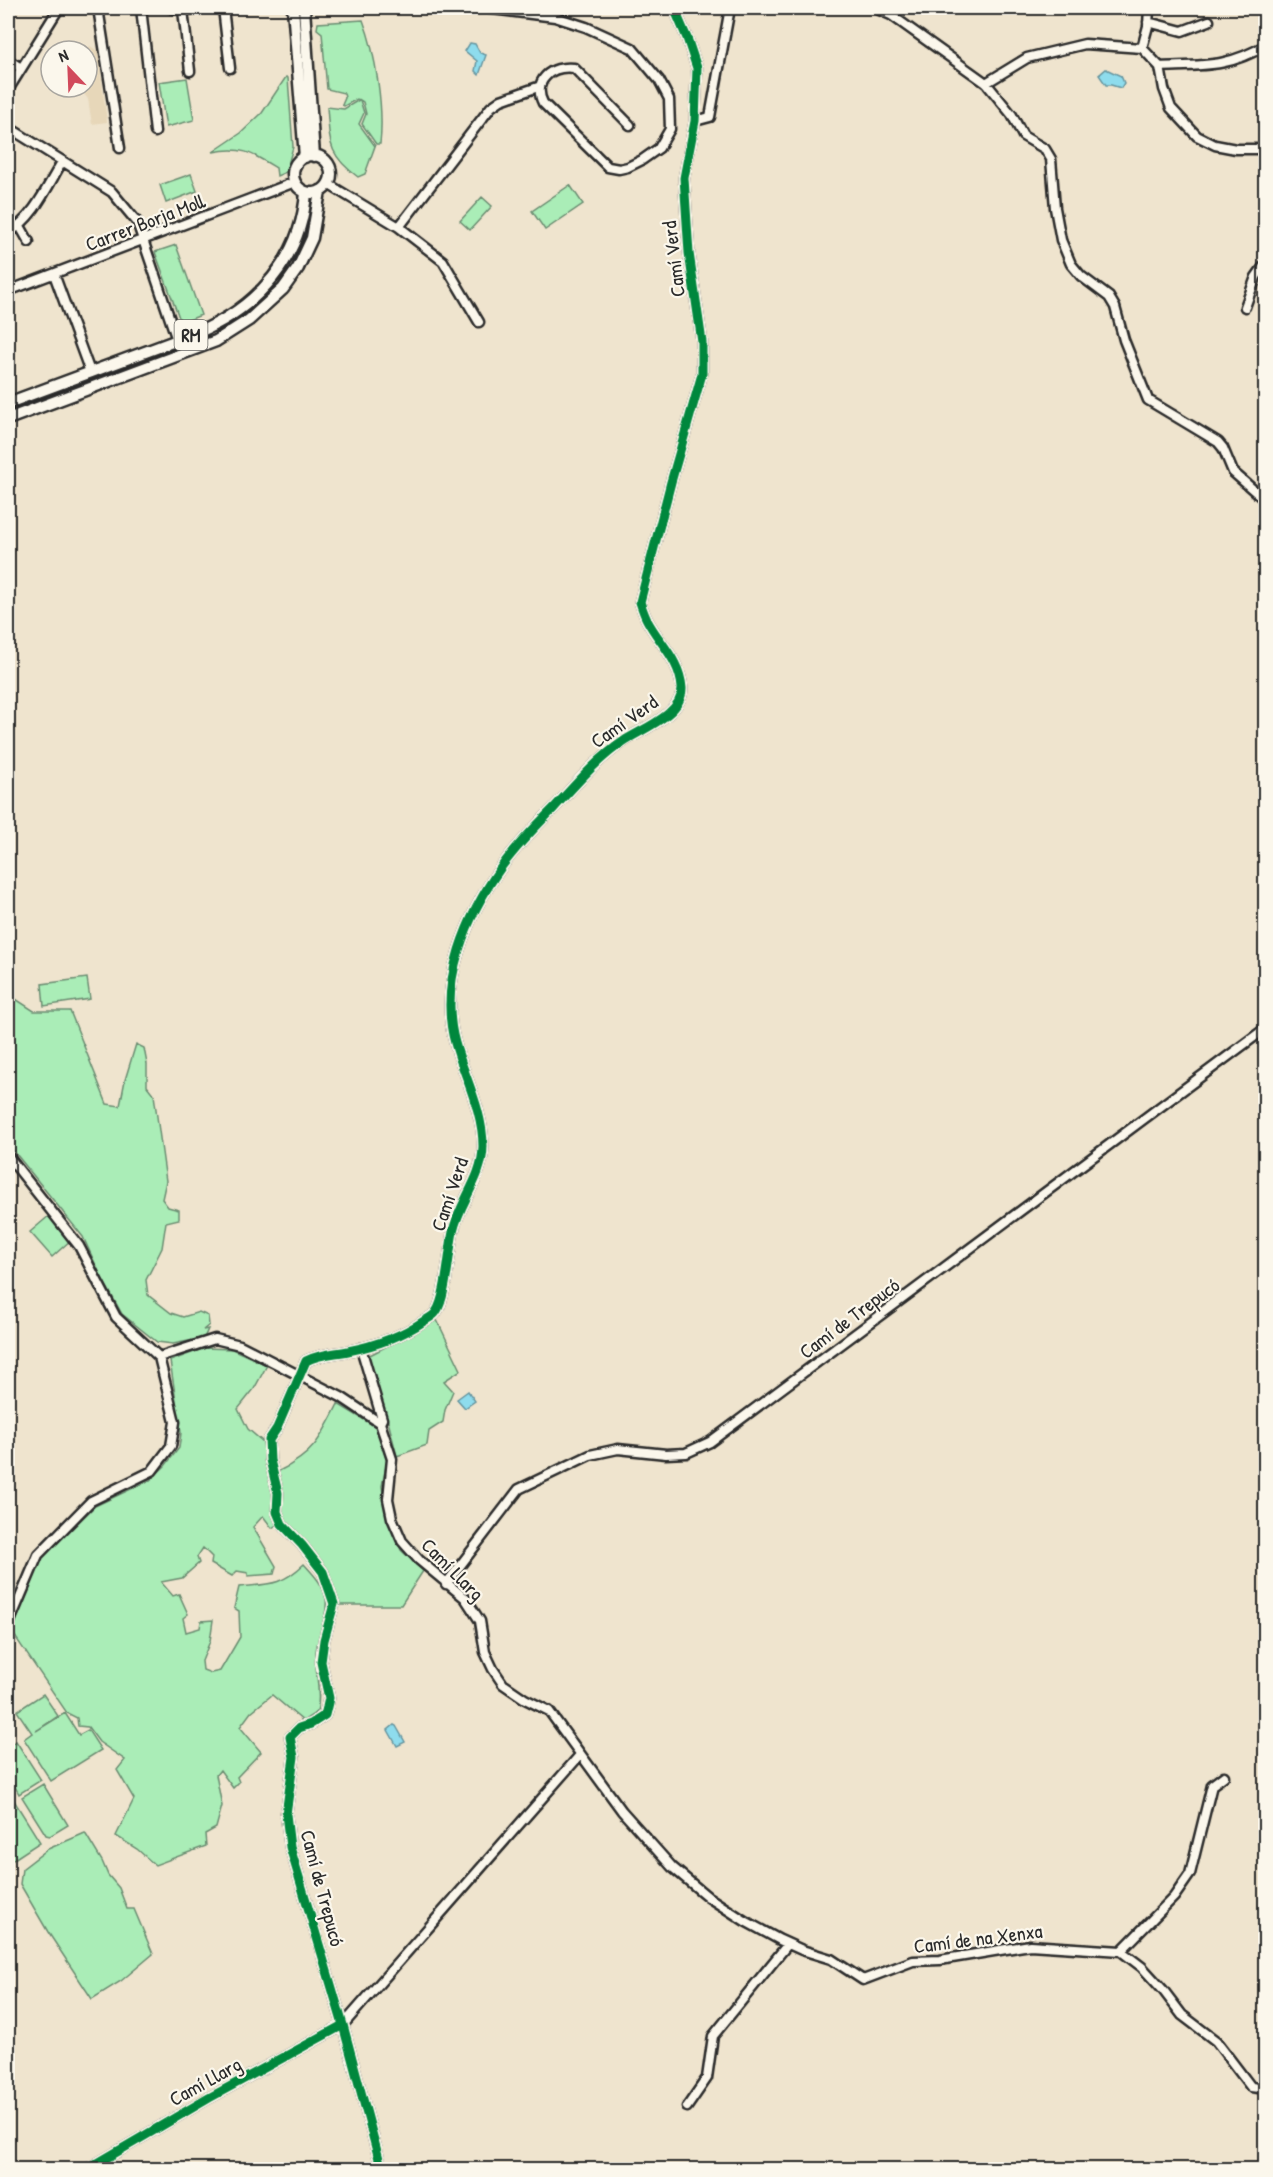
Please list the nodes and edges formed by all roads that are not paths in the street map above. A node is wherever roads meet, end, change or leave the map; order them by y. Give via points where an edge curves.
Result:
1 (59, 8) edge
2 (98, 8) edge
3 (141, 8) edge
4 (171, 8) edge
5 (202, 8) edge
6 (223, 8) edge
7 (293, 8) edge
8 (304, 8) edge
9 (484, 8) edge
10 (674, 8) edge
11 (730, 8) edge
12 (875, 8) edge
13 (1149, 8) edge
14 (183, 10) junction
15 (1209, 21) dead end
16 (1148, 22) junction
17 (1266, 45) edge
18 (1142, 48) junction
19 (8, 60) edge
20 (1161, 67) junction
21 (230, 68) dead end
22 (21, 69) junction
23 (190, 71) dead end
24 (986, 83) junction
25 (538, 87) junction
26 (8, 90) edge
27 (695, 121) junction
28 (630, 125) dead end
29 (8, 127) edge
30 (156, 132) dead end
31 (120, 148) dead end
32 (1266, 149) edge
33 (309, 156) junction
34 (63, 162) junction
35 (295, 182) junction
36 (324, 187) junction
37 (306, 192) junction
38 (20, 226) junction
39 (399, 227) junction
40 (8, 232) edge
41 (143, 240) junction
42 (29, 242) dead end
43 (1266, 263) edge
44 (54, 274) junction
45 (8, 291) edge
46 (1245, 307) dead end
47 (479, 321) dead end
48 (177, 340) junction
49 (90, 372) junction
50 (8, 404) edge
51 (8, 419) edge
52 (1266, 501) edge
53 (1266, 1028) edge
54 (8, 1156) edge
55 (362, 1348) junction
56 (159, 1357) junction
57 (299, 1375) junction
58 (380, 1423) junction
59 (447, 1584) junction
60 (8, 1626) edge
61 (580, 1755) junction
62 (1224, 1776) dead end
63 (788, 1944) junction
64 (1121, 1951) junction
65 (343, 2025) junction
66 (1266, 2089) edge
67 (687, 2107) dead end
68 (86, 2169) edge
69 (382, 2169) edge

1 - 22 street
2 - 31 street
3 - 30 street
4 - 14 street
5 - 14 street
6 - 21 street
7 - 33 main road
8 - 33 main road
9 - 25 street via 555,17 632,48 659,80 669,99 670,129 659,148 642,160 619,169 608,167 543,104
10 - 27 street, Camí Verd via 697,68
11 - 27 street via 710,117
12 - 24 street via 891,15
13 - 16 street
14 - 23 street
15 - 16 street via 1182,31
16 - 18 street
17 - 20 street via 1248,56 1211,66
18 - 20 street
18 - 24 street via 1085,44 1027,58
19 - 22 street
20 - 32 street via 1171,108 1197,136 1236,149
22 - 26 street
24 - 52 street via 1012,115 1023,136 1046,149 1052,159 1061,240 1071,264 1115,307 1148,400 1218,442 1233,472
25 - 28 street via 555,70 574,68
25 - 39 street via 491,107
27 - 55 street, Camí Verd via 684,178 702,374 640,602 646,619 673,657 682,689 679,703 598,761 574,785 503,865 468,928 451,979 450,1012 454,1041 480,1120 483,1147 478,1174 453,1228 436,1313 417,1326
29 - 34 street
33 - 35 main road via 294,168
33 - 36 main road, RM via 327,163 330,170
34 - 38 street
34 - 41 street via 112,192 137,222
35 - 37 main road
35 - 41 street, Carrer Borja Moll
36 - 37 main road
36 - 39 street
36 - 51 main road, RM via 312,238 298,267 283,289 249,320 216,341
37 - 48 main road, RM via 290,254 270,282 220,323
38 - 40 street
38 - 42 street
39 - 47 street via 443,261
41 - 44 street, Carrer Borja Moll
41 - 48 street
43 - 46 street
44 - 45 street, Carrer Borja Moll
44 - 49 street
48 - 49 main road, RM
49 - 50 main road, RM
53 - 59 street, Camí de Trepucó via 710,1442 686,1453 618,1449 590,1455 519,1489
54 - 56 street via 79,1246 116,1317
55 - 57 street, Camí Verd via 316,1356 306,1361
55 - 58 street, Camí Llarg
56 - 57 street via 215,1339 240,1345
56 - 60 street via 176,1422 171,1446 152,1471 91,1501 38,1555
57 - 58 street
57 - 65 street, Camí de Trepucó via 269,1440 278,1493 277,1512 282,1524 323,1572 334,1604 321,1662 327,1707 325,1715 290,1737 294,1757 286,1814 290,1847
58 - 59 street, Camí Llarg via 392,1459 388,1499 395,1525 402,1541
59 - 61 street, Camí Llarg via 465,1598 480,1621 485,1652 503,1684 549,1711
61 - 63 street, Camí de na Xenxa via 622,1811 672,1867 708,1897
61 - 65 street, Camí Llarg
62 - 64 street via 1212,1785 1190,1874 1174,1897
63 - 64 street, Camí de na Xenxa via 831,1959 863,1980 913,1961 1030,1945
63 - 67 street via 713,2036 707,2078
64 - 66 street via 1142,1967 1182,2015 1216,2041 1251,2087
65 - 68 street, Camí Llarg
65 - 69 street

